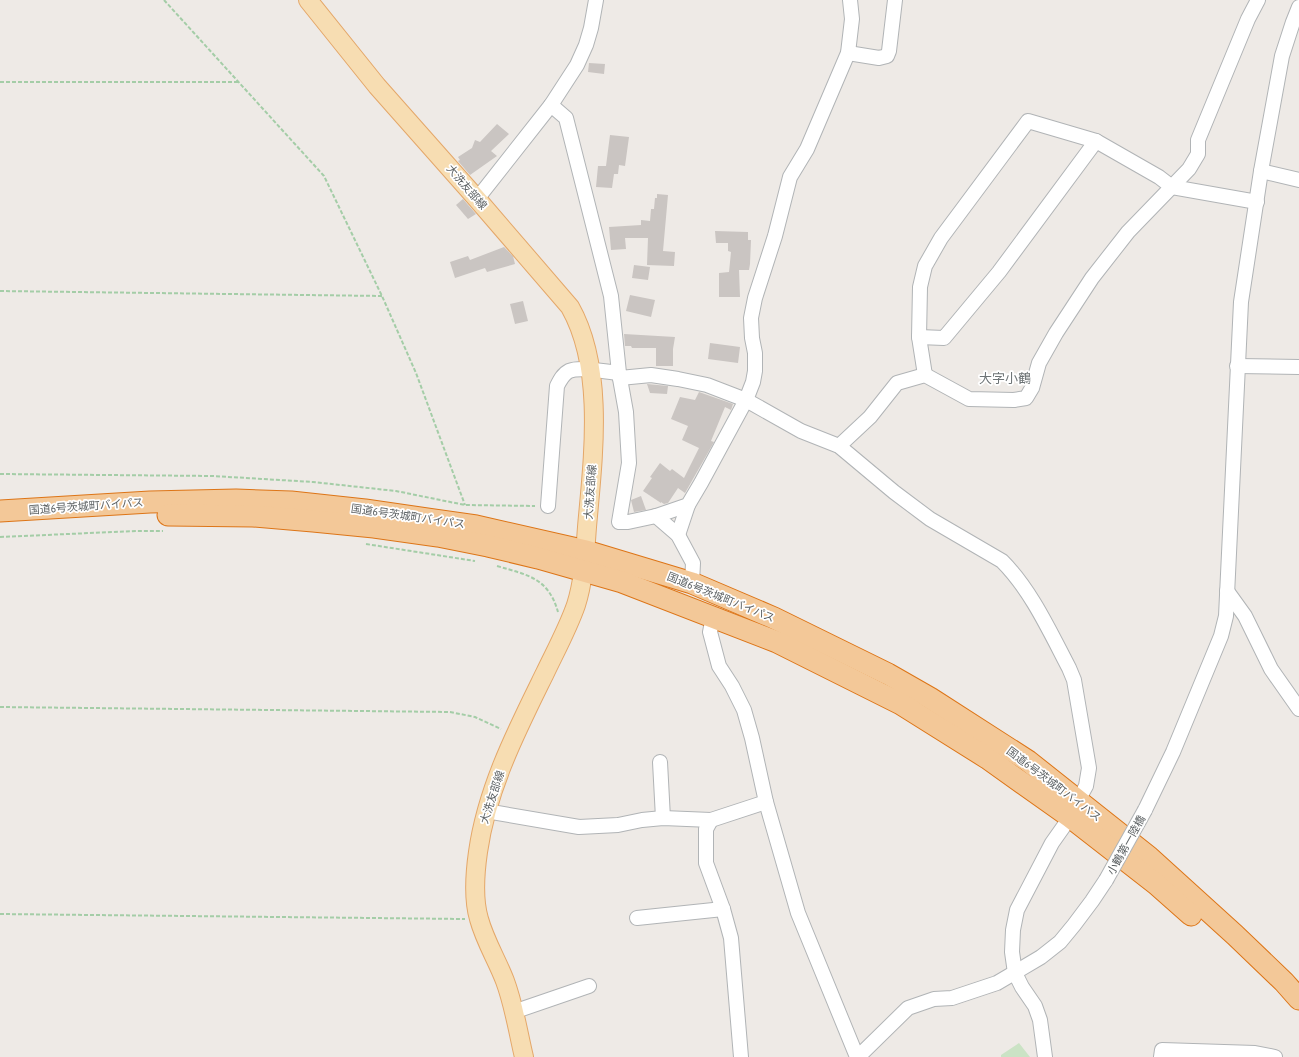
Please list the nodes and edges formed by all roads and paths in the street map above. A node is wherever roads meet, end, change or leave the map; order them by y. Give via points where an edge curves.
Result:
1 (164, 0) edge
2 (308, 0) edge
3 (596, 0) edge
4 (850, 0) edge
5 (895, 0) edge
6 (1258, 0) edge
7 (1299, 7) edge
8 (848, 53) junction
9 (0, 82) edge
10 (239, 82) junction
11 (551, 105) junction
12 (1096, 141) junction
13 (1261, 171) junction
14 (1299, 180) edge
15 (1172, 187) junction
16 (477, 199) junction
17 (1257, 202) junction
18 (0, 291) edge
19 (382, 296) junction
20 (919, 337) junction
21 (1237, 366) junction
22 (1299, 367) edge
23 (590, 370) junction
24 (620, 375) junction
25 (924, 375) junction
26 (746, 400) junction
27 (839, 446) junction
28 (688, 504) junction
29 (465, 505) dead end
30 (548, 506) dead end
31 (0, 513) edge
32 (656, 516) junction
33 (166, 531) dead end
34 (678, 535) junction
35 (0, 537) edge
36 (361, 543) dead end
37 (584, 561) junction
38 (479, 562) dead end
39 (492, 565) dead end
40 (692, 583) junction
41 (1228, 591) junction
42 (713, 617) junction
43 (565, 631) junction
44 (0, 707) edge
45 (1299, 709) edge
46 (515, 735) junction
47 (660, 762) dead end
48 (766, 802) junction
49 (1074, 809) junction
50 (486, 811) junction
51 (663, 818) junction
52 (711, 820) junction
53 (723, 908) junction
54 (0, 914) edge
55 (478, 918) junction
56 (636, 918) dead end
57 (1016, 973) junction
58 (589, 986) dead end
59 (1299, 998) edge
60 (1299, 1008) edge
61 (513, 1012) junction
62 (524, 1057) edge
63 (741, 1057) edge
64 (858, 1057) edge
65 (1045, 1057) edge
66 (1161, 1057) edge
67 (1275, 1057) edge

1 - 10 path
2 - 16 main road, 大洗友部線 via 377,86
3 - 11 street via 583,52
4 - 8 street via 852,19
5 - 8 street via 887,56 879,58
6 - 15 street via 1198,140 1198,154 1189,169
7 - 13 street, 小鶴第一陸橋 via 1282,56
8 - 26 street via 807,149 790,177 751,318 755,371
9 - 10 path
10 - 19 path via 324,176
11 - 16 street
11 - 24 street via 566,118 604,266 611,296
12 - 15 street
12 - 20 street via 1000,272 944,338
12 - 20 street via 1028,121 941,238 924,266 920,287
13 - 14 street
13 - 17 street, 小鶴第一陸橋
15 - 17 street
15 - 25 street via 1128,232 1092,278 1039,363 1032,388 1026,398 969,399
16 - 23 main road, 大洗友部線 via 570,307 579,322
17 - 21 street, 小鶴第一陸橋 via 1241,302
18 - 19 path
19 - 29 path via 416,373
20 - 25 street
21 - 22 street
21 - 41 street, 小鶴第一陸橋
23 - 24 street
23 - 30 street via 569,371 564,374 557,386
23 - 37 main road, 大洗友部線 via 594,433
24 - 26 street via 651,375 678,379 707,385
24 - 32 street via 626,412 629,463 619,522
25 - 27 street via 897,383 870,417
26 - 27 street via 801,431
26 - 28 street
27 - 49 street via 930,519 1002,561 1011,569 1030,598 1070,668 1074,680 1089,768 1086,786
28 - 32 street
28 - 34 street
31 - 37 highway, 国道6号茨城町バイパス via 150,502 291,502 476,526
32 - 34 street
33 - 35 path
34 - 40 street via 693,563
36 - 38 path
37 - 40 highway, 国道6号茨城町バイパス
37 - 42 highway, 国道6号茨城町バイパス via 622,582
37 - 43 main road, 大洗友部線 via 579,594
39 - 43 path via 534,577 545,587
40 - 49 highway, 国道6号茨城町バイパス via 774,618 888,674 930,698 1028,761
41 - 45 street via 1245,616 1271,669
41 - 57 street, 小鶴第一陸橋, bridge via 1221,636 1173,752 1145,810 1106,880 1060,942
42 - 48 street via 710,632 719,666 744,710
42 - 49 highway, 国道6号茨城町バイパス via 777,642 900,704
43 - 46 main road, 大洗友部線
44 - 46 path via 450,712 475,717
46 - 50 main road, 大洗友部線
47 - 51 street
48 - 52 street
48 - 64 street via 798,913
49 - 57 street via 1052,843 1017,910 1012,952
49 - 59 highway, 国道6号茨城町バイパス via 1149,857
49 - 60 highway, 国道6号茨城町バイパス
50 - 51 street via 579,827 618,825
50 - 55 main road, 大洗友部線 via 476,878
51 - 52 street
52 - 53 street via 706,829 706,863
53 - 56 street
53 - 63 street via 731,938
54 - 55 path
55 - 61 main road, 大洗友部線 via 505,982
57 - 64 street, 小鶴第一陸橋 via 974,991 952,998 927,1001 908,1008
57 - 65 street via 1040,1020
58 - 61 street
61 - 62 main road, 大洗友部線
66 - 67 street via 1162,1050 1255,1053

